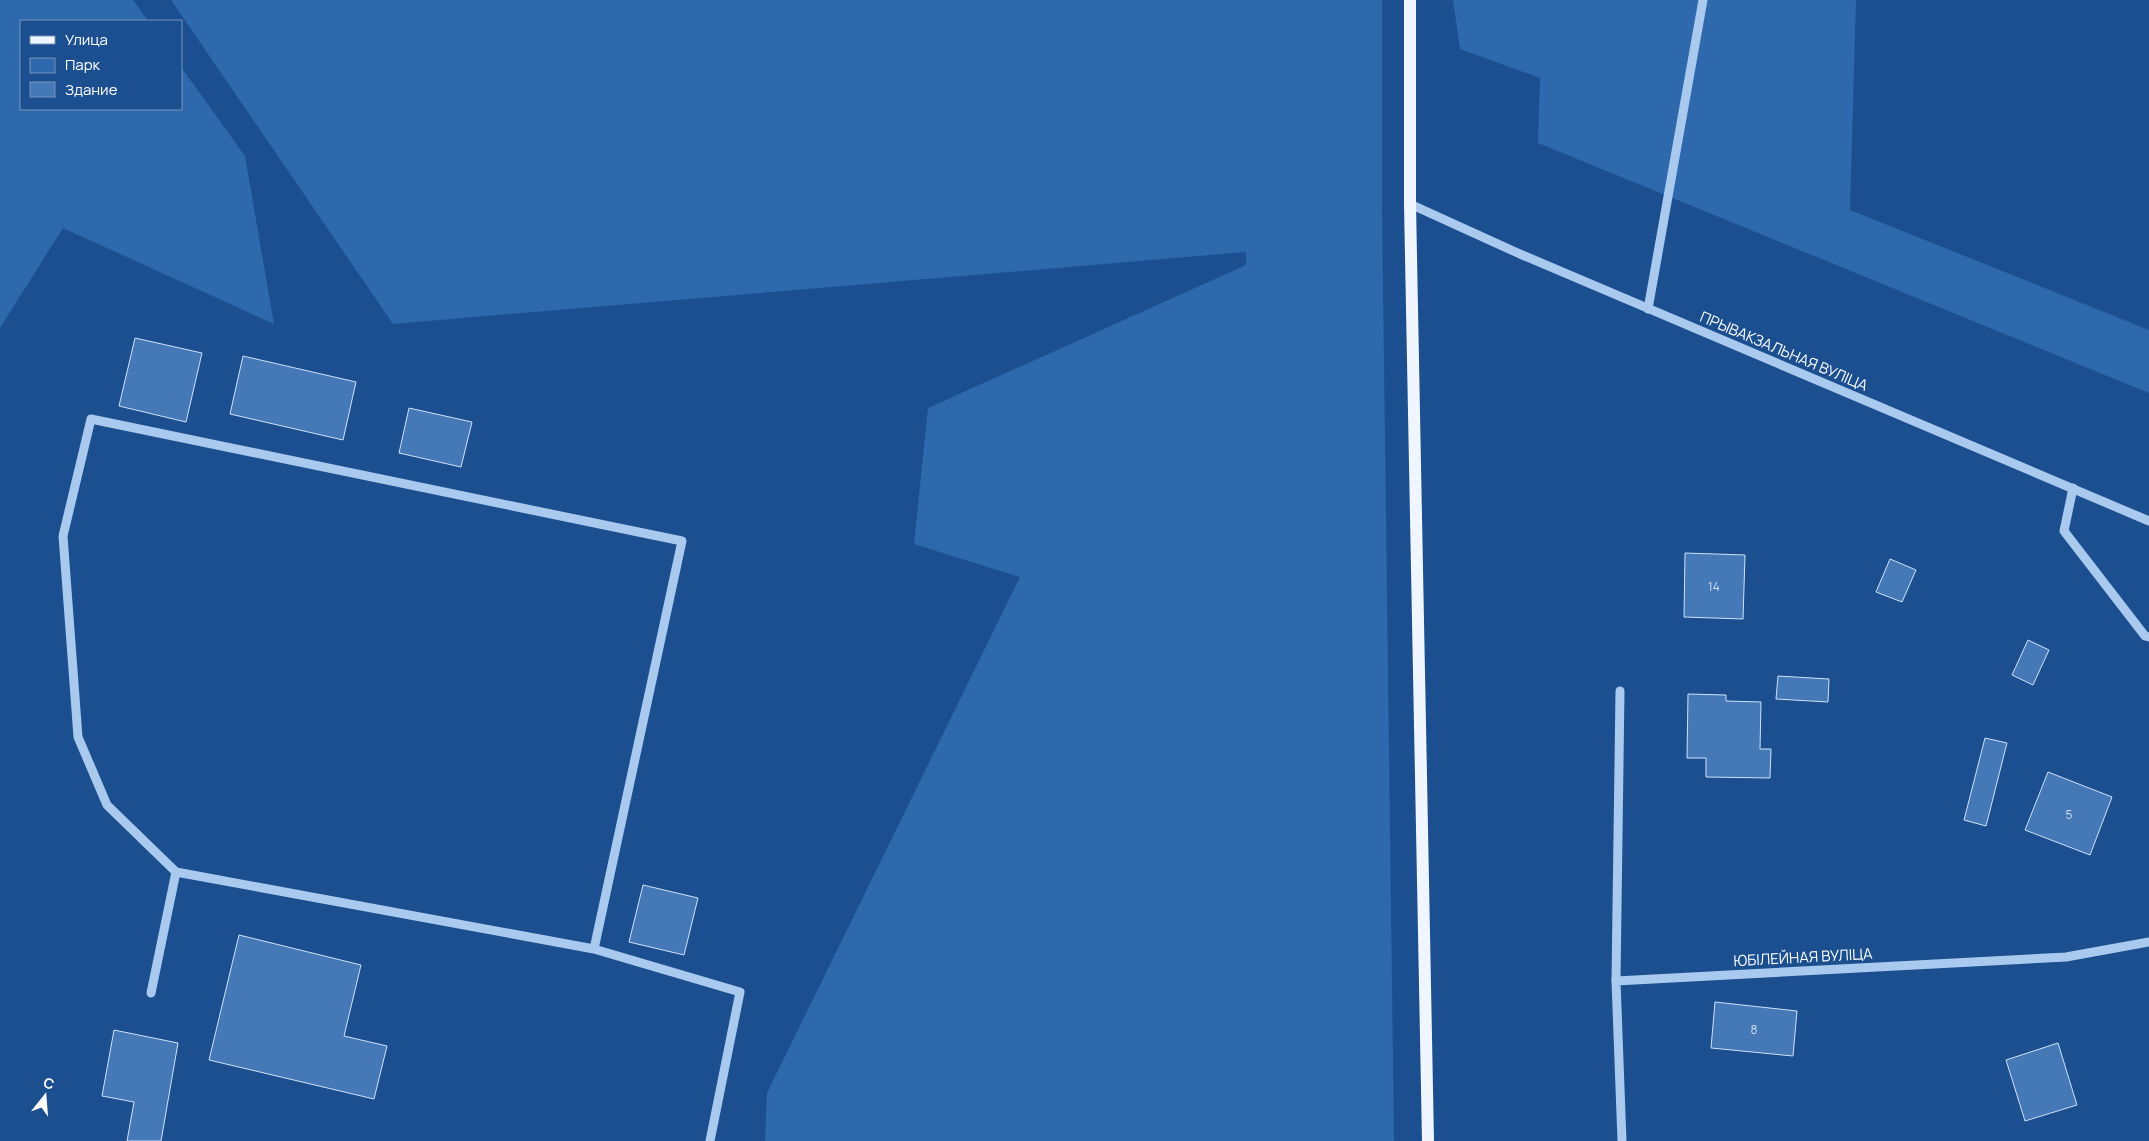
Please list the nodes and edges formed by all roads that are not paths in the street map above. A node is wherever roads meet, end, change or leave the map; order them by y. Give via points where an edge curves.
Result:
1 (1410, 0) edge
2 (1703, 0) edge
3 (1410, 204) junction
4 (1648, 309) junction
5 (2073, 488) junction
6 (2149, 521) edge
7 (2149, 637) edge
8 (1620, 690) dead end
9 (176, 872) junction
10 (2149, 942) edge
11 (594, 949) junction
12 (1616, 981) junction
13 (151, 993) dead end
14 (710, 1141) edge
15 (1428, 1141) edge
16 (1622, 1141) edge

1 - 3 main road
2 - 4 street
3 - 4 street, ПРЫВАКЗАЛЬНАЯ ВУЛІЦА
3 - 15 main road
4 - 5 street, ПРЫВАКЗАЛЬНАЯ ВУЛІЦА
5 - 6 street, ПРЫВАКЗАЛЬНАЯ ВУЛІЦА
5 - 7 street via 2064,531
8 - 12 street
9 - 11 street
9 - 11 street via 108,805 78,737 63,536 91,419 682,541
9 - 13 street
10 - 12 street, ЮБІЛЕЙНАЯ ВУЛІЦА via 2066,957
11 - 14 street via 740,992
12 - 16 street

